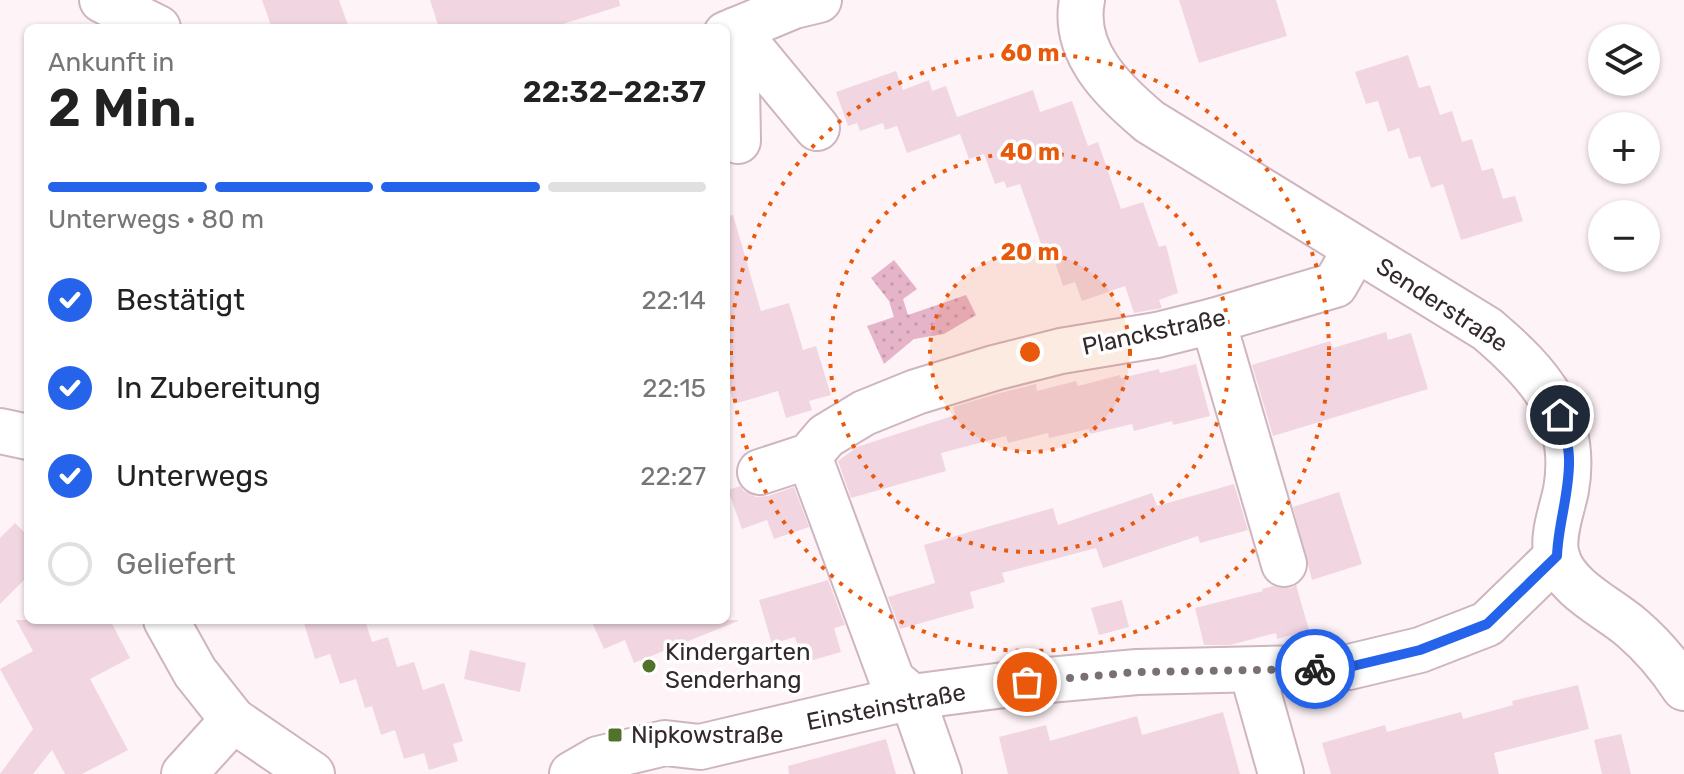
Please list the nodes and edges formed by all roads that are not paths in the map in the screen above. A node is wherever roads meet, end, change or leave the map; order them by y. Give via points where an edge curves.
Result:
1 (102, 0) edge
2 (819, 0) edge
3 (1082, 0) edge
4 (150, 24) edge
5 (731, 32) edge
6 (817, 128) dead end
7 (738, 141) dead end
8 (1355, 250) junction
9 (1213, 321) junction
10 (0, 431) edge
11 (24, 436) edge
12 (809, 456) junction
13 (760, 472) dead end
14 (1557, 556) junction
15 (1284, 564) dead end
16 (168, 624) edge
17 (1252, 671) junction
18 (1684, 688) edge
19 (912, 697) junction
20 (233, 720) junction
21 (184, 774) edge
22 (312, 774) edge
23 (572, 774) edge
24 (939, 774) edge
25 (1281, 774) edge

1 - 4 street
2 - 5 street
3 - 8 street, Senderstraße via 1079,14 1091,59 1125,102 1178,141
5 - 6 street
5 - 7 street
8 - 9 street, Planckstraße via 1335,285
8 - 14 street, Senderstraße via 1487,329 1515,352 1547,391 1560,415 1569,460
9 - 12 street, Planckstraße via 1061,351 916,392 864,413 826,436
9 - 15 street
10 - 11 street
12 - 13 street
12 - 19 street via 892,680
14 - 17 street, Einsteinstraße via 1487,624 1420,650 1349,667
14 - 18 street via 1580,590 1658,653
16 - 20 street via 195,672
17 - 19 street, Einsteinstraße via 1137,672
17 - 25 street
19 - 23 street, Einsteinstraße via 700,747 665,743 598,759
19 - 24 street
20 - 21 street
20 - 22 street

